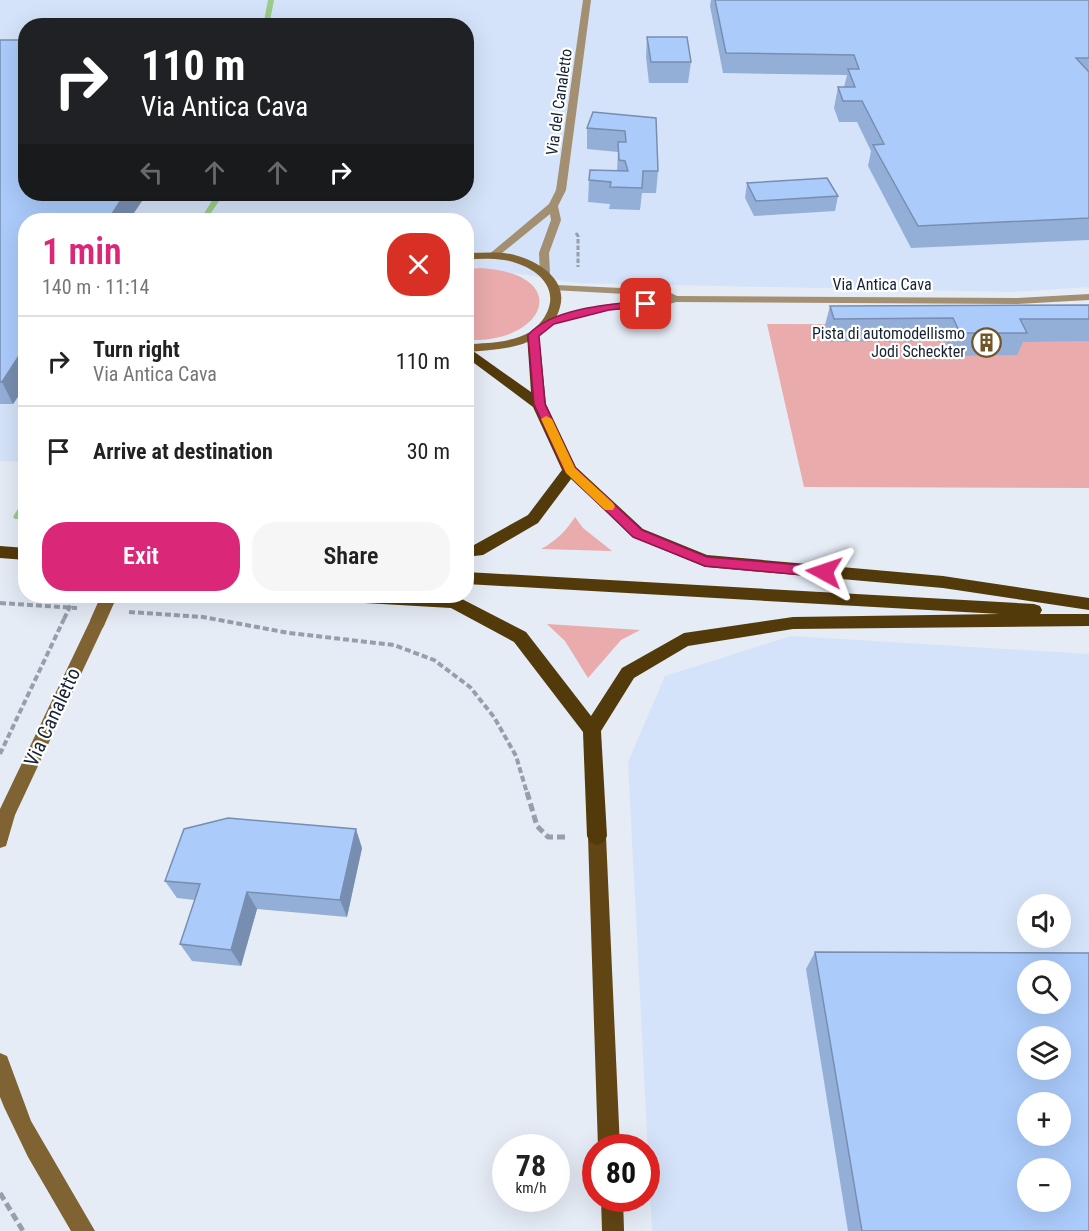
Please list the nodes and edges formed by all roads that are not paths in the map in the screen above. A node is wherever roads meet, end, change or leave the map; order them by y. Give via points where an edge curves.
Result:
1 (587, 0) edge
2 (553, 206) junction
3 (474, 256) edge
4 (492, 256) junction
5 (545, 274) junction
6 (556, 288) junction
7 (1089, 297) edge
8 (675, 299) junction
9 (550, 322) junction
10 (533, 335) junction
11 (474, 349) edge
12 (474, 355) edge
13 (540, 404) junction
14 (570, 470) junction
15 (474, 551) edge
16 (0, 552) edge
17 (18, 554) edge
18 (474, 578) edge
19 (106, 603) edge
20 (456, 603) edge
21 (1089, 604) edge
22 (1089, 613) edge
23 (1089, 620) edge
24 (592, 730) junction
25 (597, 836) joint
26 (0, 840) edge
27 (0, 1063) edge
28 (608, 1134) edge
29 (612, 1212) edge
30 (84, 1231) edge
31 (613, 1231) edge

1 - 2 street, Via del Canaletto via 561,190
2 - 4 street
2 - 5 street via 556,220 544,253
3 - 4 main road
4 - 5 main road via 522,262
5 - 6 main road
6 - 8 street, Via Antica Cava via 665,293
6 - 9 main road via 559,305
7 - 8 street, Via Antica Cava via 1017,301
8 - 9 street, Via Antica Cava via 609,307
9 - 10 main road
10 - 11 main road via 493,348
10 - 13 highway
12 - 13 highway
13 - 14 highway
14 - 15 highway via 533,519
14 - 21 highway via 638,533 705,561 943,582
16 - 17 highway
18 - 22 highway
19 - 26 main road, Via Canaletto, bridge via 6,815
20 - 24 highway via 520,637
23 - 24 highway via 793,623 684,640 628,673
24 - 25 highway
25 - 28 main road
27 - 30 main road via 4,1084 35,1148
29 - 31 main road

